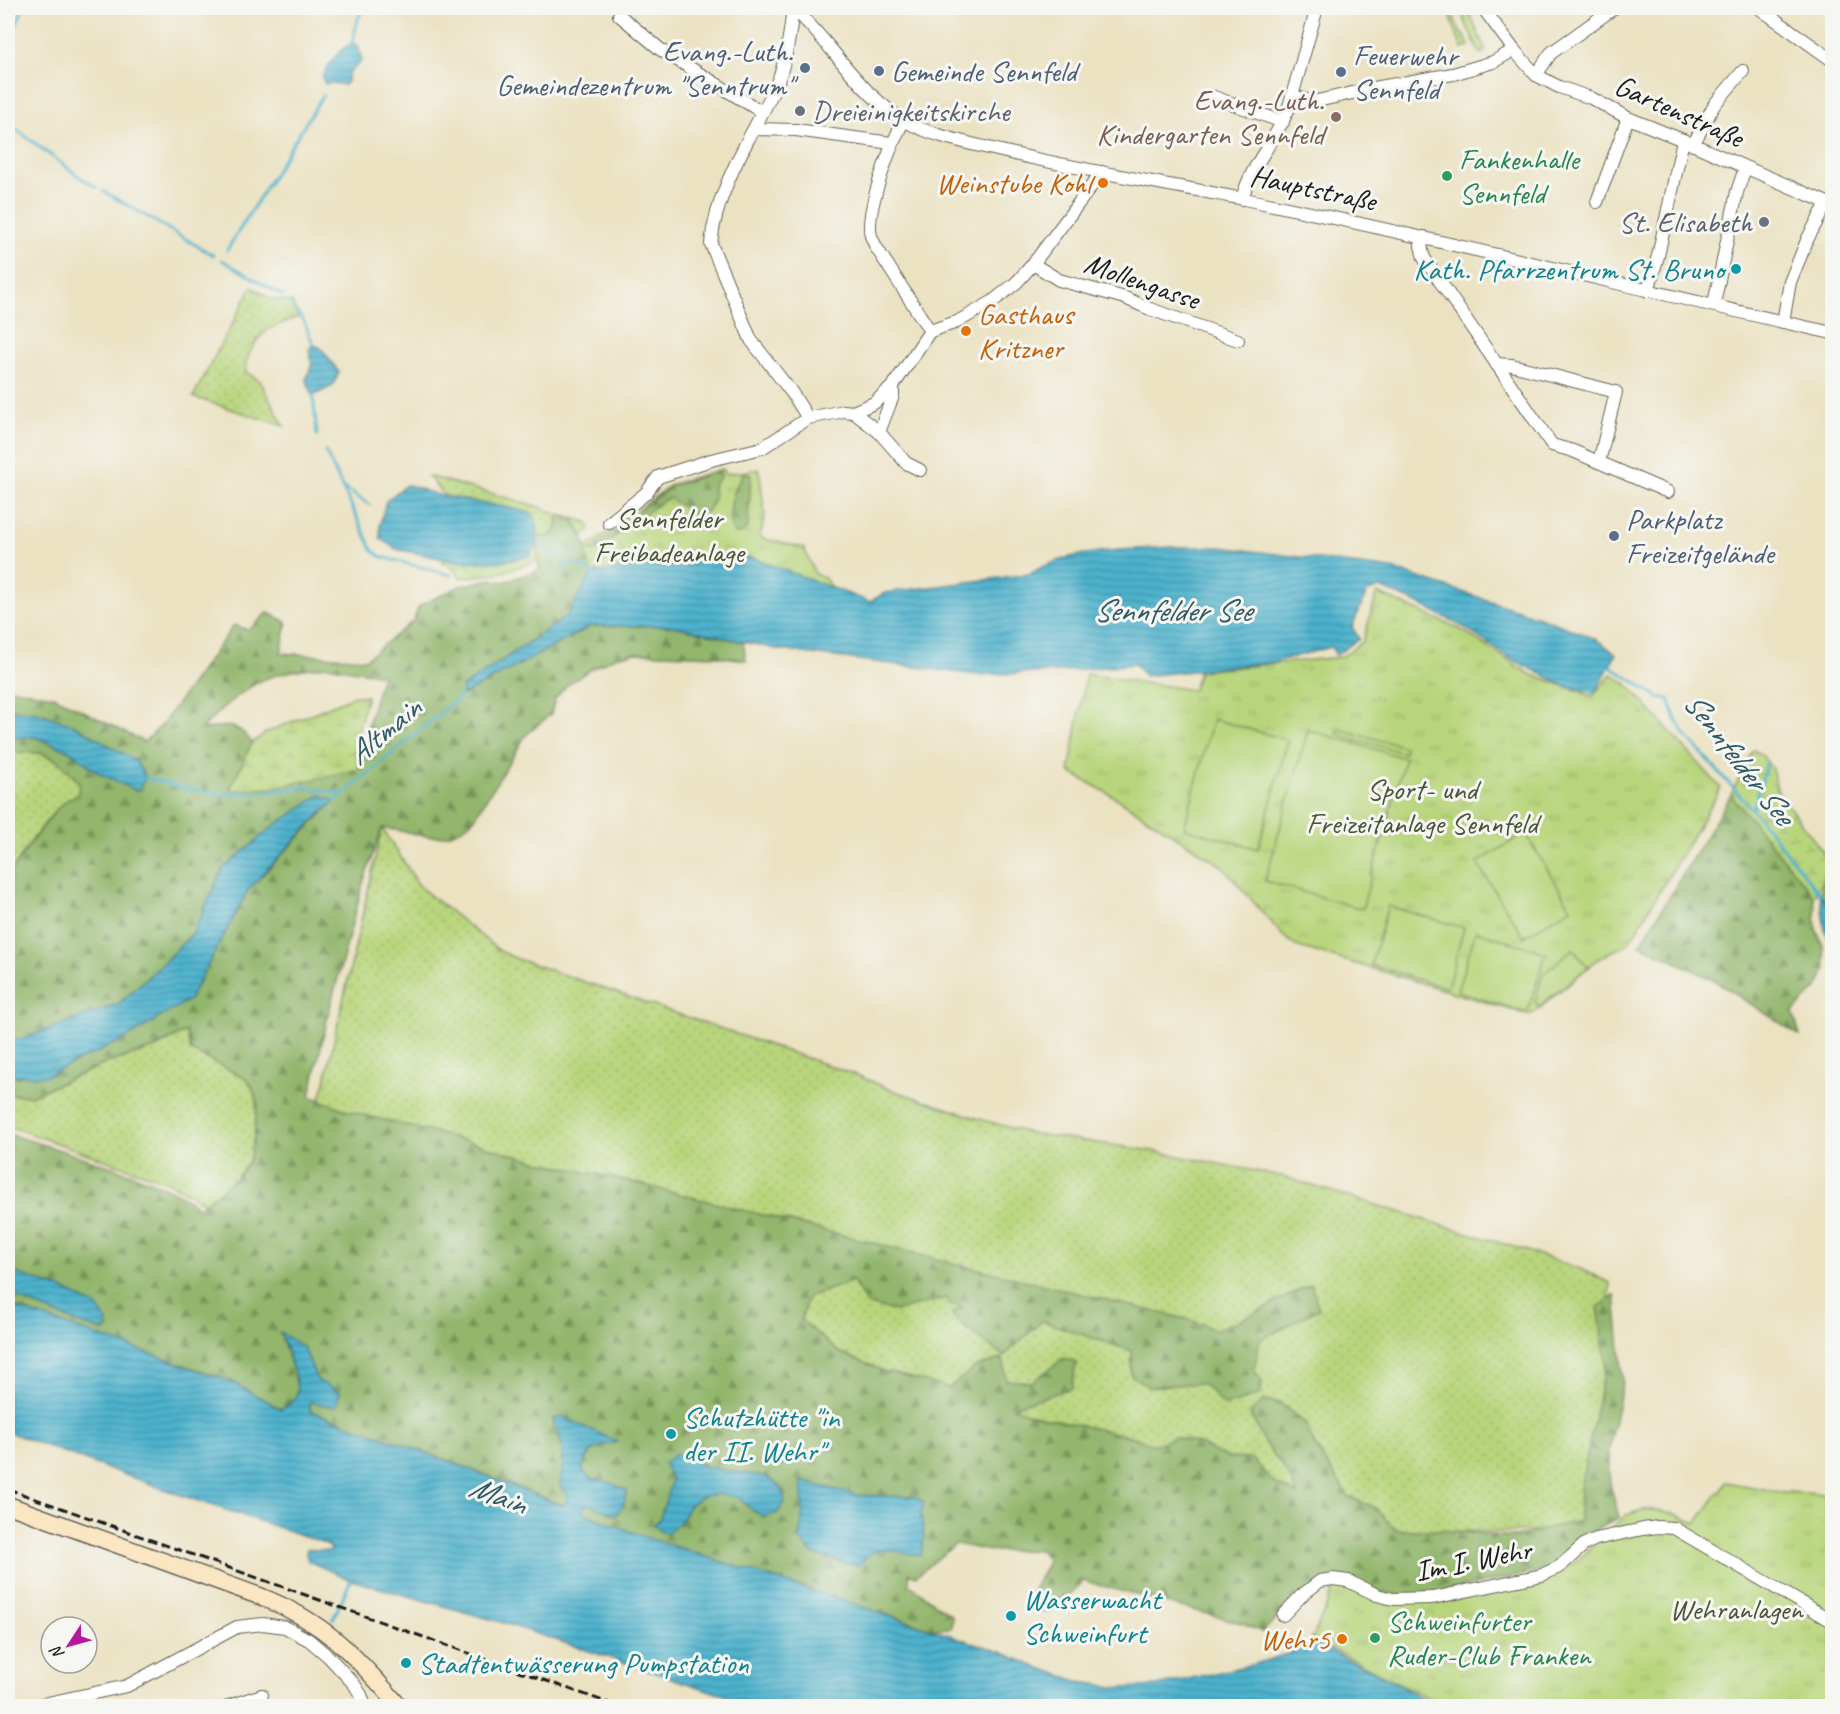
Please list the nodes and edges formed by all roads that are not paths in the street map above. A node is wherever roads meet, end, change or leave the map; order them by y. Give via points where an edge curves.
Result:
1 (793, 8) edge
2 (1317, 8) edge
3 (1483, 8) edge
4 (1759, 8) edge
5 (1610, 9) edge
6 (619, 15) dead end
7 (1514, 50) junction
8 (1833, 60) edge
9 (1743, 71) dead end
10 (1536, 75) junction
11 (1211, 96) dead end
12 (1293, 96) junction
13 (762, 112) junction
14 (1628, 118) junction
15 (904, 120) junction
16 (1283, 122) junction
17 (754, 129) junction
18 (1688, 142) junction
19 (891, 143) junction
20 (1745, 168) junction
21 (1102, 172) junction
22 (1242, 199) junction
23 (1597, 202) dead end
24 (1830, 204) edge
25 (1424, 237) junction
26 (1033, 264) junction
27 (1648, 291) junction
28 (1714, 304) junction
29 (1783, 322) junction
30 (930, 331) junction
31 (1833, 333) edge
32 (1238, 340) dead end
33 (1496, 364) junction
34 (893, 386) junction
35 (853, 412) junction
36 (808, 418) junction
37 (879, 432) junction
38 (1599, 462) junction
39 (920, 470) dead end
40 (1668, 492) dead end
41 (609, 523) dead end
42 (8, 1505) edge
43 (1283, 1615) dead end
44 (1833, 1621) edge
45 (262, 1695) dead end
46 (20, 1707) edge
47 (229, 1707) edge
48 (366, 1707) edge
49 (399, 1707) edge

1 - 13 street via 776,86
1 - 15 street, Hauptstraße via 862,87
2 - 12 street
3 - 7 street, Gartenstraße
4 - 8 street
5 - 10 street via 1551,53
6 - 13 street via 661,50
7 - 10 street, Gartenstraße
7 - 12 street via 1493,62 1454,74 1313,102
9 - 18 street
10 - 14 street, Gartenstraße
11 - 16 street
12 - 16 street
13 - 17 street
14 - 18 street, Gartenstraße
14 - 23 street
15 - 19 street
15 - 21 street, Hauptstraße via 915,127 977,145
16 - 22 street via 1251,172
17 - 19 street via 796,130
17 - 36 street via 724,192 711,244 751,340
18 - 20 street, Gartenstraße
18 - 27 street
19 - 30 street via 872,212 871,238
20 - 24 street, Gartenstraße
20 - 28 street
21 - 22 street, Hauptstraße
21 - 26 street
22 - 25 street, Hauptstraße
24 - 29 street via 1808,238 1790,282
25 - 27 street, Hauptstraße
25 - 33 street via 1424,258
26 - 30 street via 992,302 957,322
26 - 32 street, Mollengasse via 1059,280 1125,298
27 - 28 street, Hauptstraße
28 - 29 street, Hauptstraße
29 - 31 street, Hauptstraße
30 - 34 street
33 - 38 street via 1552,445
33 - 38 street via 1616,392
34 - 35 street via 874,403
34 - 37 street
35 - 36 street
35 - 37 street
36 - 41 street via 762,448 658,477 646,493
37 - 39 street via 898,455
38 - 40 street
42 - 49 main road via 300,1614 354,1654
43 - 44 street, Im I. Wehr via 1320,1581 1348,1581 1393,1599 1433,1598 1542,1575 1559,1567 1589,1541 1658,1527 1674,1528
45 - 47 street
46 - 48 street via 127,1686 237,1627 263,1624 285,1627 309,1640 354,1684

